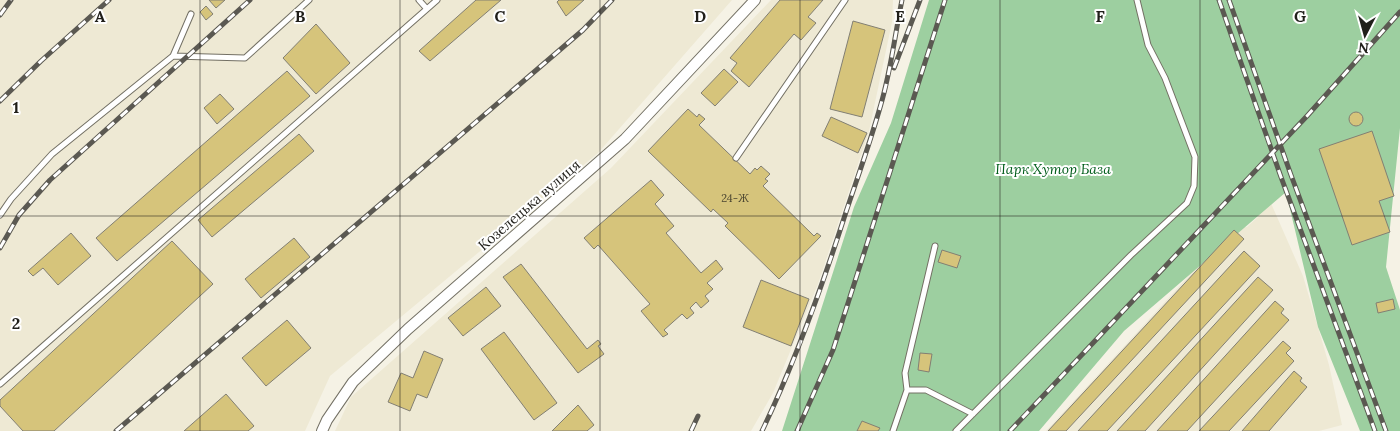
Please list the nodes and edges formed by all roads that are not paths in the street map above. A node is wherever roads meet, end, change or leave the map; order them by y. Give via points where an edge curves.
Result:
1 (309, 0) edge
2 (419, 0) edge
3 (437, 0) edge
4 (755, 0) edge
5 (845, 0) edge
6 (1137, 0) edge
7 (427, 9) junction
8 (192, 14) dead end
9 (173, 56) junction
10 (736, 158) dead end
11 (0, 215) edge
12 (935, 246) dead end
13 (0, 384) edge
14 (907, 390) junction
15 (973, 414) junction
16 (322, 431) edge
17 (893, 431) edge
18 (956, 431) edge

1 - 9 lane via 245,58
2 - 7 lane
3 - 7 lane
4 - 16 street, Козелецька вулиця via 625,139 408,329 353,382
5 - 10 lane
6 - 15 lane via 1148,45 1165,78 1194,157 1194,186 1187,203
7 - 13 lane
8 - 9 lane
9 - 11 lane via 52,154
12 - 14 lane via 905,373
14 - 15 lane via 926,390
14 - 17 lane
15 - 18 lane

